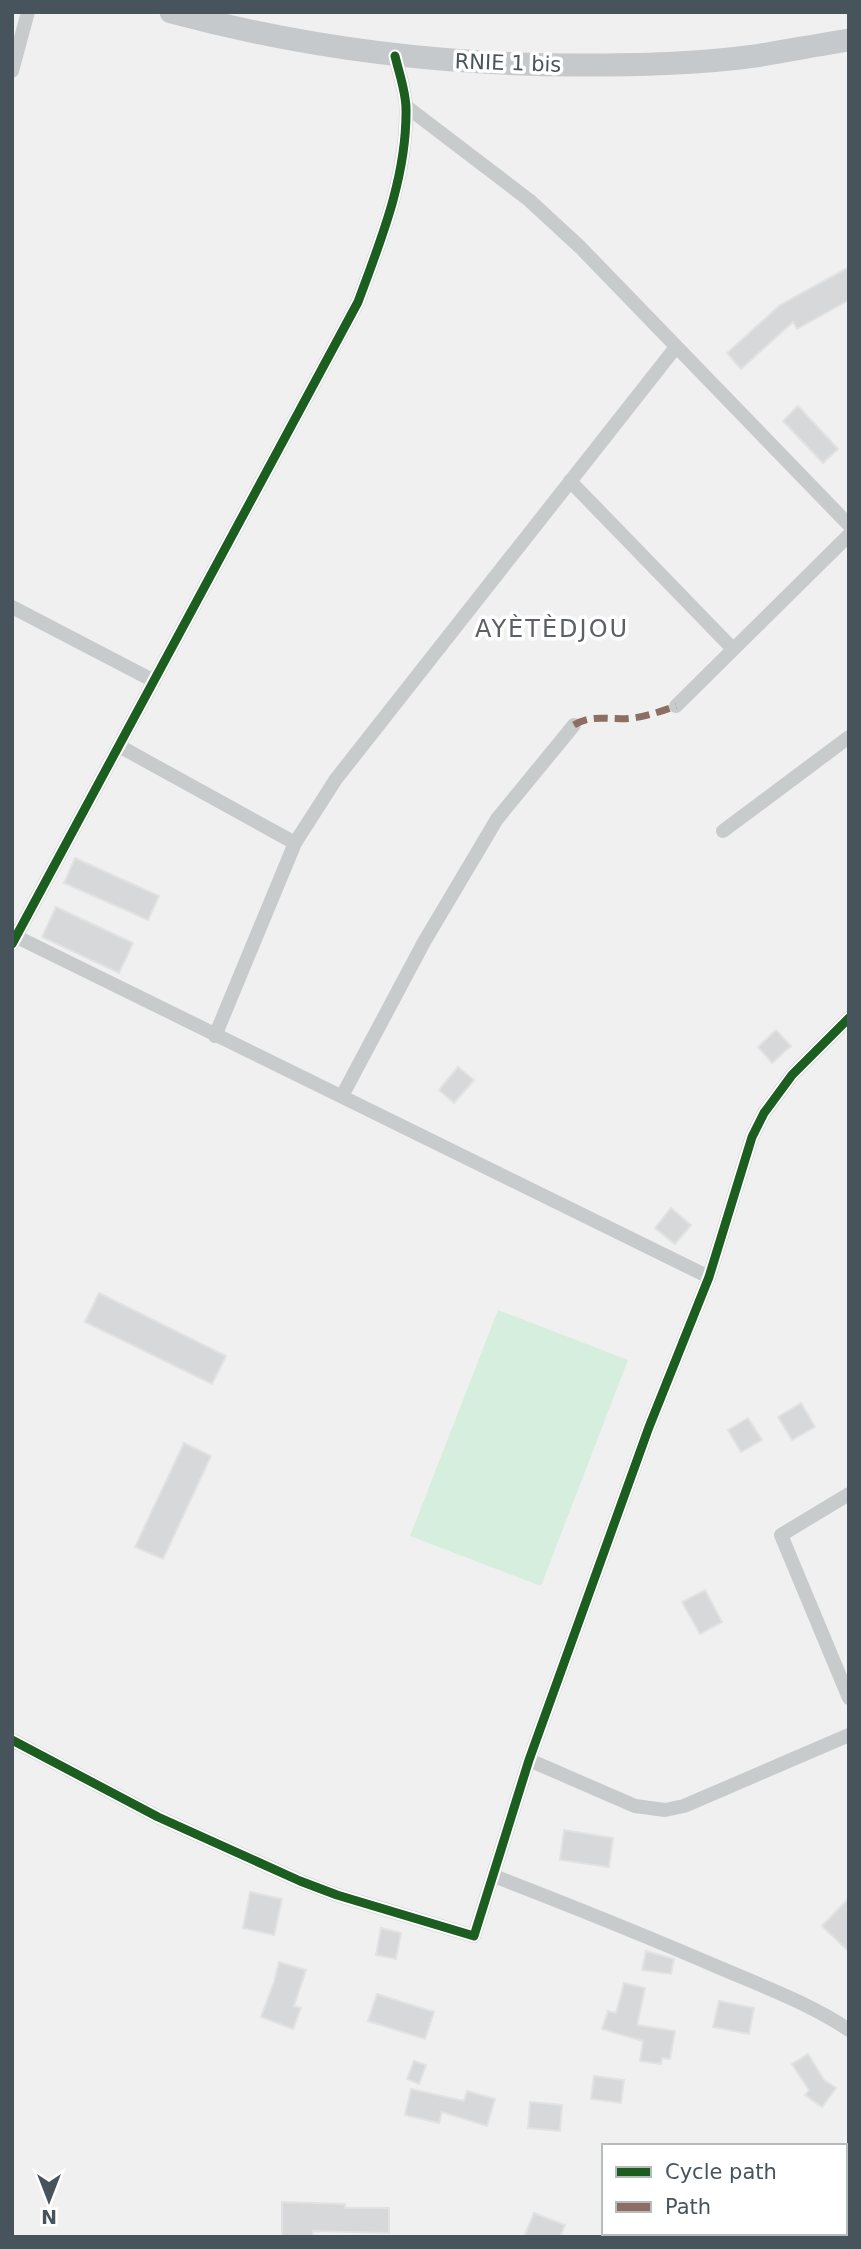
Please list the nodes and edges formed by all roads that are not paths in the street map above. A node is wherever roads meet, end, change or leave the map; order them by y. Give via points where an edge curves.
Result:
1 (28, 12) edge
2 (170, 12) edge
3 (849, 40) edge
4 (395, 56) junction
5 (12, 71) edge
6 (407, 107) junction
7 (676, 346) junction
8 (569, 481) junction
9 (849, 525) edge
10 (849, 535) edge
11 (12, 607) edge
12 (733, 649) junction
13 (154, 681) junction
14 (676, 706) dead end
15 (574, 725) dead end
16 (849, 737) edge
17 (119, 746) junction
18 (723, 831) dead end
19 (295, 843) junction
20 (15, 941) edge
21 (849, 1018) edge
22 (215, 1035) junction
23 (342, 1096) junction
24 (709, 1277) junction
25 (849, 1494) edge
26 (849, 1698) edge
27 (849, 1735) edge
28 (12, 1740) edge
29 (529, 1760) junction
30 (494, 1876) junction
31 (849, 2030) edge

1 - 5 street
2 - 4 main road, RNIE 1 bis via 273,36
3 - 4 main road, RNIE 1 bis via 753,56 633,65 478,63
4 - 6 street
6 - 7 street via 529,200
6 - 13 street via 402,160 385,230 358,302
7 - 8 street
7 - 9 street
8 - 12 street
8 - 19 street via 336,779
10 - 12 street
11 - 13 street
12 - 14 street
13 - 17 street
15 - 23 street via 479,847
16 - 18 street
17 - 19 street
17 - 20 street
19 - 22 street
20 - 22 street
21 - 24 street via 792,1075 764,1113
22 - 23 street
23 - 24 street
24 - 29 street via 649,1427
25 - 26 street via 781,1535
27 - 29 street via 665,1810 635,1806
28 - 30 street via 158,1817 310,1885 474,1936
29 - 30 street
30 - 31 street via 753,1982

